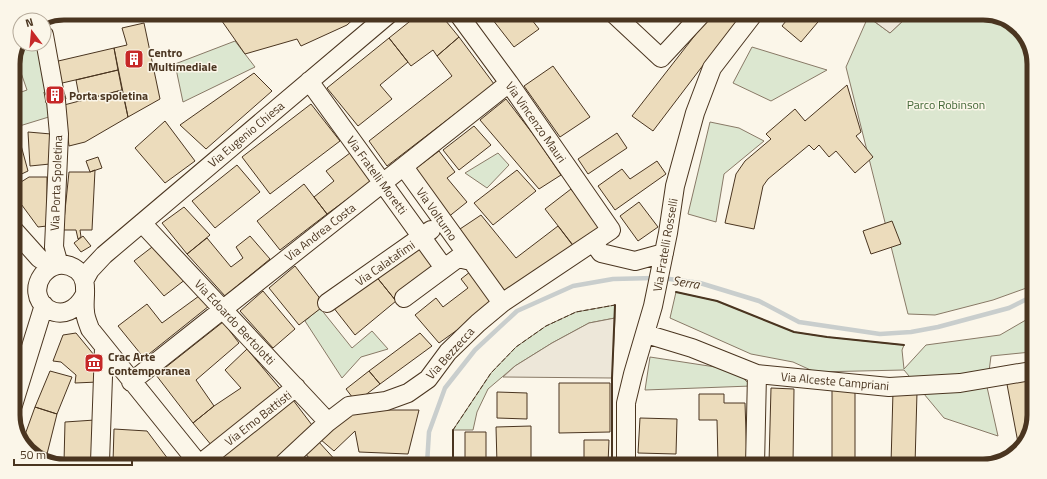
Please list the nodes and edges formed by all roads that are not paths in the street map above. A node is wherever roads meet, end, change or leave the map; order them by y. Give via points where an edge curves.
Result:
1 (382, 20) edge
2 (463, 20) edge
3 (620, 20) edge
4 (696, 20) edge
5 (748, 20) edge
6 (47, 52) edge
7 (309, 81) junction
8 (509, 83) junction
9 (404, 166) junction
10 (383, 183) junction
11 (443, 222) junction
12 (142, 223) junction
13 (611, 230) joint
14 (20, 237) edge
15 (422, 237) junction
16 (593, 242) junction
17 (104, 255) junction
18 (663, 260) junction
19 (471, 261) junction
20 (444, 268) junction
21 (55, 269) junction
22 (84, 289) junction
23 (404, 298) dead end
24 (327, 303) dead end
25 (502, 303) junction
26 (52, 309) junction
27 (222, 309) junction
28 (90, 329) junction
29 (646, 334) junction
30 (104, 348) junction
31 (1027, 372) edge
32 (757, 374) junction
33 (131, 382) junction
34 (296, 387) junction
35 (20, 388) edge
36 (328, 422) junction
37 (100, 459) edge
38 (195, 459) edge
39 (206, 459) edge
40 (288, 459) edge
41 (626, 459) edge
42 (755, 459) edge

1 - 7 street, Via Eugenio Chiesa
2 - 8 street, Via Vincenzo Mauri
3 - 4 street via 661,58
5 - 18 street, Via Fratelli Rosselli via 712,68 695,113 675,186
6 - 21 street, Via Porta Spoletina via 59,134
7 - 10 street, Via Fratelli Moretti
7 - 12 street, Via Eugenio Chiesa
8 - 9 street, Via Andrea Costa
8 - 13 street, Via Vincenzo Mauri
9 - 10 street, Via Andrea Costa
9 - 11 street, Via Volturno
10 - 15 street, Via Fratelli Moretti
10 - 27 street, Via Andrea Costa
11 - 15 street, Via Calatafimi
11 - 19 street, Via Volturno
12 - 17 street, Via Eugenio Chiesa
12 - 27 street, Via Edoardo Bertolotti
13 - 16 street, Via Bezzecca
14 - 21 street via 39,258
15 - 20 street, Via Fratelli Moretti
15 - 24 street, Via Calatafimi
16 - 18 street via 602,253 635,261
16 - 25 street, Via Bezzecca
17 - 21 street, Via Eugenio Chiesa
17 - 22 street, Via Eugenio Chiesa via 90,270
18 - 29 street, Via Fratelli Rosselli
19 - 20 street, Via Volturno via 458,258
19 - 25 street, Via Volturno
20 - 23 street, Via Volturno
21 - 22 street via 76,269 81,274
21 - 26 street via 38,284 40,299
22 - 26 street via 80,303 75,309 68,312
22 - 28 street via 85,313
25 - 36 street, Via Bezzecca via 478,322 448,352 428,379 408,393 386,401 349,406
26 - 28 street via 74,318
26 - 35 street
27 - 33 street, Via Andrea Costa
27 - 34 street, Via Edoardo Bertolotti
28 - 30 street
29 - 32 street, Via Alceste Campriani via 692,348
29 - 41 street, Via Fratelli Rosselli via 626,403
30 - 33 street
30 - 37 street
31 - 32 street, Via Alceste Campriani via 960,383 889,387
32 - 42 street
33 - 38 street
34 - 36 street, Via Edoardo Bertolotti
34 - 39 street, Via Emo Battisti
36 - 40 street, Via Bezzecca

